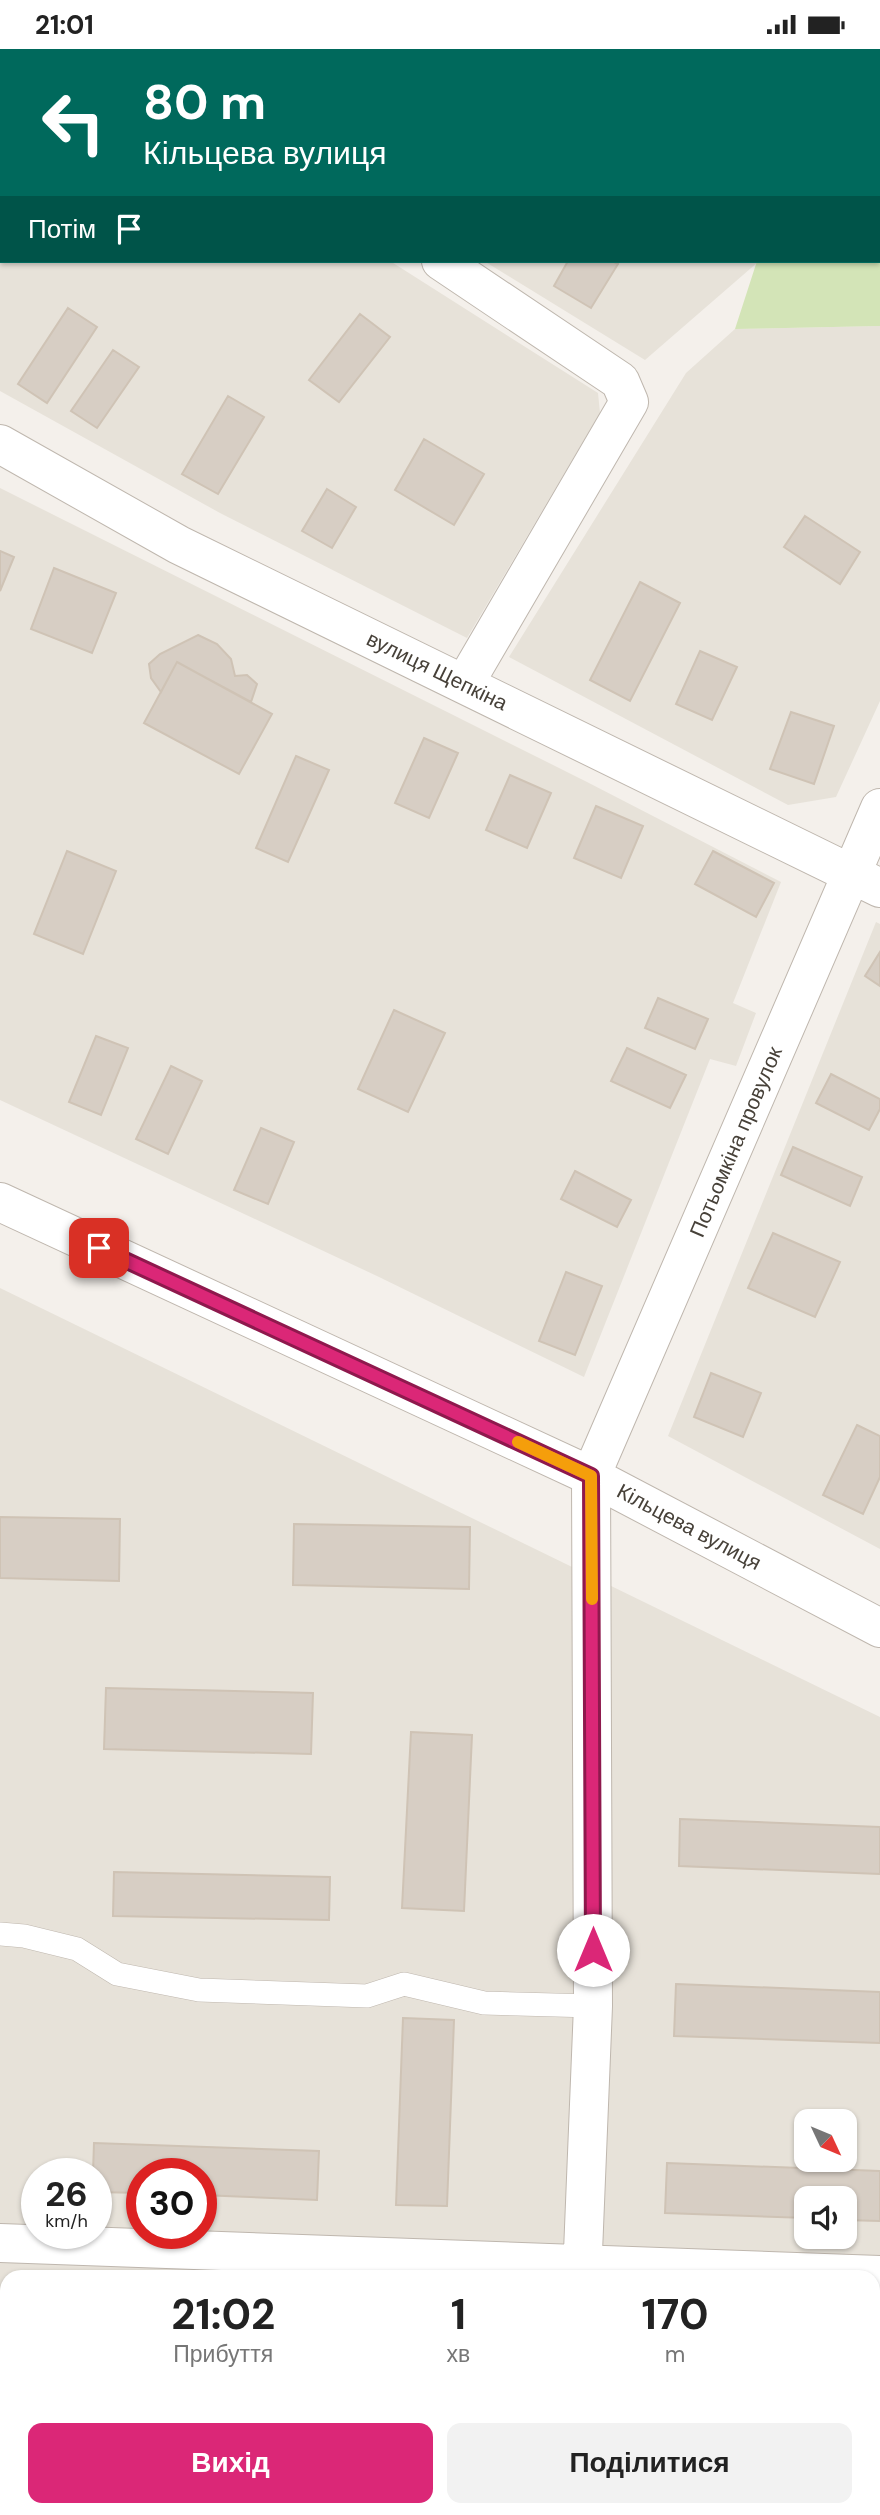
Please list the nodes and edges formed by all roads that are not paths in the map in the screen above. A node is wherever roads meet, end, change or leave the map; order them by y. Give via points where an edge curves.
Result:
1 (444, 263) edge
2 (0, 444) edge
3 (465, 683) junction
4 (880, 808) edge
5 (866, 882) edge
6 (0, 1202) edge
7 (591, 1476) junction
8 (880, 1628) edge
9 (0, 1934) edge
10 (593, 2006) junction
11 (0, 2243) edge
12 (251, 2265) edge
13 (583, 2270) edge

1 - 3 street via 620,381 629,402
2 - 3 street, вулиця Щепкіна via 179,545
3 - 5 street, вулиця Щепкіна
4 - 5 street, Потьомкіна провулок
5 - 7 street, Потьомкіна провулок
6 - 7 street, Кільцева вулиця
7 - 8 street, Кільцева вулиця
7 - 10 street
9 - 10 lane via 77,1949 117,1974 199,1990 368,1996 404,1984 484,2003
10 - 13 street
11 - 12 street
12 - 13 street

